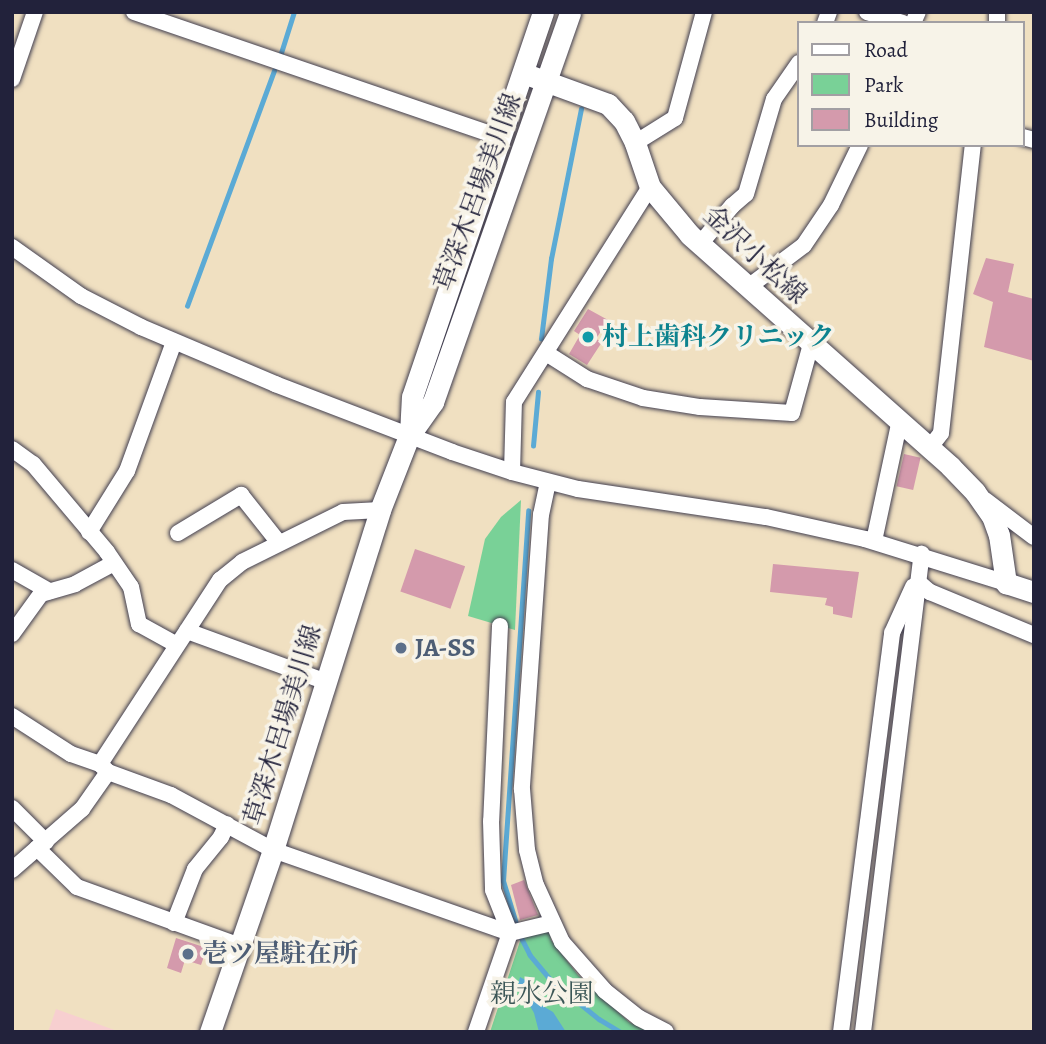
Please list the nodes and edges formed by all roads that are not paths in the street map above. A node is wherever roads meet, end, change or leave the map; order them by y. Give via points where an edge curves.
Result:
1 (35, 12) edge
2 (134, 12) edge
3 (543, 12) edge
4 (570, 12) edge
5 (704, 12) edge
6 (867, 12) edge
7 (896, 21) edge
8 (797, 66) edge
9 (523, 73) junction
10 (12, 79) edge
11 (549, 80) junction
12 (501, 138) junction
13 (635, 143) junction
14 (859, 147) edge
15 (973, 147) edge
16 (650, 187) junction
17 (700, 244) junction
18 (12, 247) edge
19 (747, 288) junction
20 (174, 342) junction
21 (811, 344) junction
22 (546, 354) junction
23 (900, 420) junction
24 (410, 436) junction
25 (931, 446) junction
26 (12, 449) edge
27 (512, 472) junction
28 (548, 482) junction
29 (975, 492) junction
30 (380, 510) junction
31 (89, 532) junction
32 (178, 533) dead end
33 (1034, 537) edge
34 (874, 541) junction
35 (279, 543) junction
36 (922, 554) junction
37 (114, 563) junction
38 (12, 570) edge
39 (918, 579) junction
40 (1006, 583) junction
41 (49, 591) junction
42 (1034, 592) edge
43 (500, 626) dead end
44 (187, 631) junction
45 (12, 634) edge
46 (1034, 635) edge
47 (177, 645) junction
48 (326, 682) junction
49 (12, 716) edge
50 (104, 768) junction
51 (12, 808) edge
52 (227, 824) junction
53 (41, 845) junction
54 (273, 849) junction
55 (12, 870) edge
56 (174, 923) junction
57 (552, 923) junction
58 (510, 933) junction
59 (240, 946) junction
60 (210, 1032) edge
61 (477, 1032) edge
62 (666, 1032) edge
63 (841, 1032) edge
64 (863, 1032) edge

1 - 10 street
2 - 12 street
3 - 9 main road
4 - 11 main road
5 - 13 street via 676,118
6 - 7 street
8 - 17 street via 774,99 746,194
9 - 11 main road, 金沢小松線
9 - 12 main road, 草深木呂場美川線
11 - 13 main road, 金沢小松線 via 608,104
11 - 24 main road, 草深木呂場美川線 via 433,402
12 - 24 main road, 草深木呂場美川線 via 412,397
13 - 16 main road, 金沢小松線
14 - 19 street via 831,205 804,245
15 - 25 street via 941,433
16 - 17 main road, 金沢小松線
16 - 22 street
17 - 19 main road, 金沢小松線
18 - 20 street via 90,301
19 - 21 main road, 金沢小松線
20 - 24 street
20 - 31 street via 127,471
21 - 22 street via 792,413 643,398 587,379
21 - 23 main road, 金沢小松線
22 - 27 street via 514,402
23 - 25 main road, 金沢小松線
23 - 34 street
24 - 27 street
24 - 30 main road, 草深木呂場美川線
25 - 29 main road, 金沢小松線
26 - 31 street via 33,464
27 - 28 street
28 - 34 street via 766,517
28 - 57 street via 541,514 522,789 527,850
29 - 33 street
29 - 40 main road, 金沢小松線 via 999,535
30 - 35 street via 343,512
30 - 48 main road, 草深木呂場美川線
31 - 37 street
32 - 35 street via 241,495
34 - 36 street
35 - 44 street via 242,562 220,580
36 - 39 street
36 - 40 street
37 - 41 street via 75,584
37 - 47 street via 131,587 139,624
38 - 41 street
39 - 46 street via 930,592
39 - 63 street via 892,633
39 - 64 street
40 - 42 main road
41 - 45 street via 41,594
43 - 58 street via 491,821 493,890
44 - 47 street
44 - 48 street
47 - 50 street
48 - 54 main road, 草深木呂場美川線
49 - 50 street via 71,754
50 - 52 street
50 - 53 street via 82,809
51 - 53 street
52 - 54 street
52 - 56 street via 195,869
53 - 55 street
53 - 56 street via 77,887
54 - 58 street
54 - 59 main road, 草深木呂場美川線
56 - 59 street
57 - 58 street
57 - 62 street via 582,968 605,991
58 - 61 street
59 - 60 main road, 草深木呂場美川線

